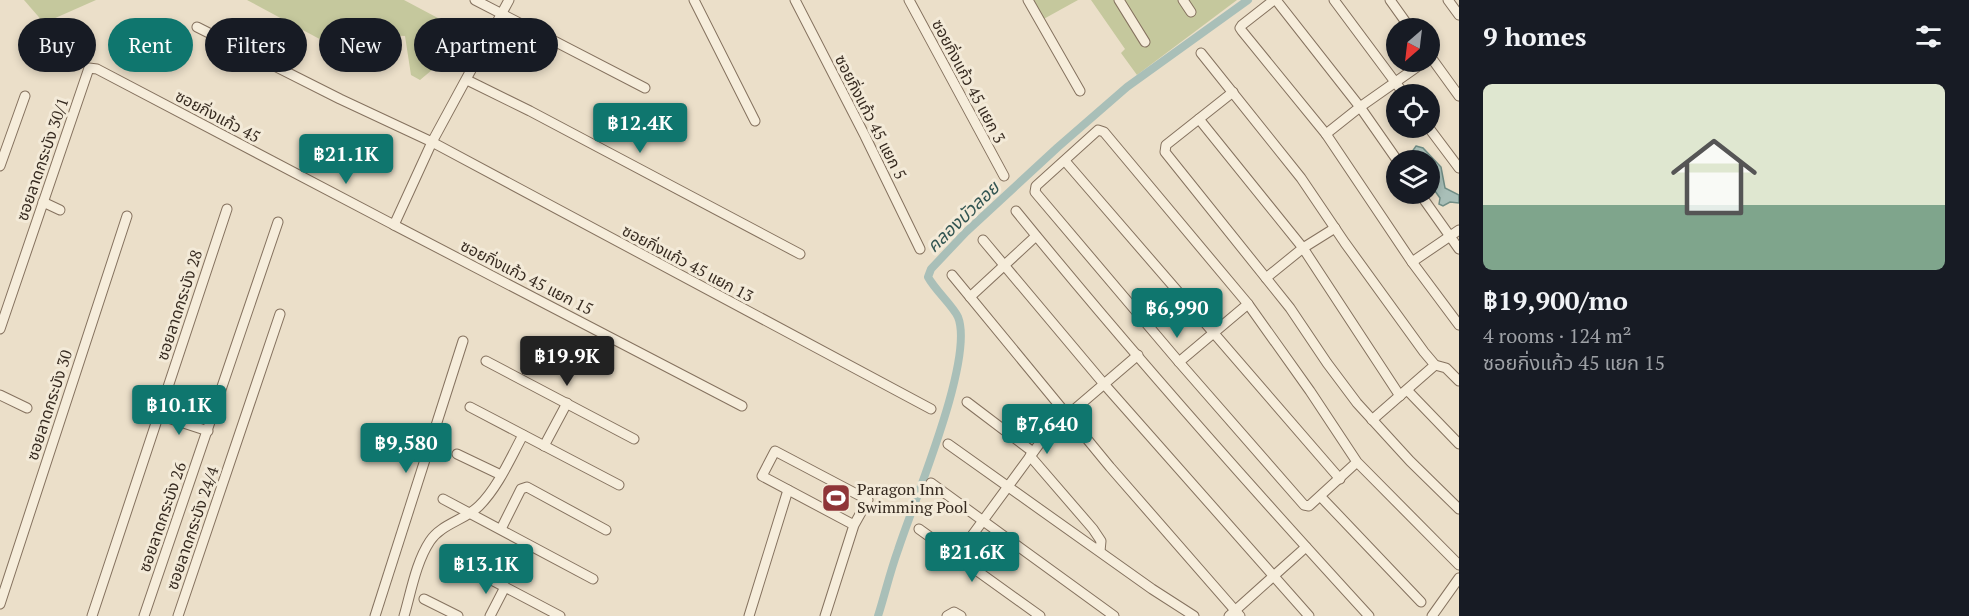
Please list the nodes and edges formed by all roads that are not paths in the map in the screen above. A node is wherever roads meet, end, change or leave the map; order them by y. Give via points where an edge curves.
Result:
1 (475, 0) edge
2 (508, 0) edge
3 (694, 0) edge
4 (795, 0) edge
5 (909, 0) edge
6 (1028, 0) edge
7 (1119, 0) edge
8 (1183, 0) edge
9 (1275, 0) edge
10 (1335, 0) edge
11 (1390, 0) edge
12 (1448, 0) edge
13 (1191, 12) dead end
14 (502, 13) junction
15 (1459, 15) edge
16 (1403, 18) edge
17 (197, 27) dead end
18 (1145, 42) dead end
19 (1201, 53) dead end
20 (96, 68) edge
21 (86, 72) edge
22 (1409, 72) edge
23 (1439, 72) edge
24 (467, 80) junction
25 (1395, 82) junction
26 (645, 88) dead end
27 (1080, 91) dead end
28 (1233, 92) junction
29 (25, 96) dead end
30 (1459, 96) edge
31 (1360, 107) junction
32 (1199, 119) junction
33 (755, 121) dead end
34 (1326, 134) junction
35 (1436, 138) edge
36 (432, 142) junction
37 (1390, 150) edge
38 (1065, 160) junction
39 (0, 166) edge
40 (1459, 168) edge
41 (1004, 176) dead end
42 (43, 202) junction
43 (1427, 204) edge
44 (227, 209) dead end
45 (60, 210) dead end
46 (1016, 211) dead end
47 (126, 216) dead end
48 (278, 222) dead end
49 (394, 225) junction
50 (1335, 228) junction
51 (1459, 230) edge
52 (1036, 236) junction
53 (1450, 237) junction
54 (983, 240) dead end
55 (1304, 248) junction
56 (920, 249) dead end
57 (1459, 249) edge
58 (800, 254) dead end
59 (1412, 262) junction
60 (1003, 265) junction
61 (951, 275) dead end
62 (1266, 278) junction
63 (970, 297) junction
64 (1248, 304) junction
65 (280, 314) dead end
66 (1459, 325) edge
67 (0, 329) edge
68 (1213, 334) junction
69 (463, 341) dead end
70 (1138, 355) junction
71 (486, 361) dead end
72 (1179, 362) junction
73 (1435, 365) junction
74 (1459, 381) edge
75 (1104, 384) junction
76 (1404, 393) junction
77 (0, 395) edge
78 (968, 402) dead end
79 (567, 403) junction
80 (471, 406) dead end
81 (742, 406) dead end
82 (27, 408) dead end
83 (931, 410) dead end
84 (159, 415) junction
85 (1067, 415) junction
86 (1372, 420) junction
87 (207, 431) junction
88 (523, 435) junction
89 (634, 439) dead end
90 (948, 444) dead end
91 (1459, 444) edge
92 (544, 446) junction
93 (457, 454) dead end
94 (1032, 454) junction
95 (1357, 462) junction
96 (501, 475) junction
97 (1340, 478) junction
98 (931, 483) dead end
99 (619, 485) dead end
100 (1008, 486) junction
101 (788, 490) junction
102 (1321, 496) junction
103 (443, 499) dead end
104 (1459, 509) edge
105 (471, 514) junction
106 (982, 521) junction
107 (854, 525) junction
108 (501, 529) junction
109 (919, 529) dead end
110 (606, 530) dead end
111 (1306, 547) junction
112 (1100, 552) junction
113 (446, 556) dead end
114 (957, 556) junction
115 (1459, 565) edge
116 (1274, 576) junction
117 (1459, 578) edge
118 (592, 579) dead end
119 (506, 587) junction
120 (424, 599) dead end
121 (1421, 602) dead end
122 (0, 604) edge
123 (1235, 614) edge
124 (92, 616) edge
125 (144, 616) edge
126 (178, 616) edge
127 (375, 616) edge
128 (404, 616) edge
129 (458, 616) edge
130 (490, 616) edge
131 (560, 616) edge
132 (749, 616) edge
133 (825, 616) edge
134 (947, 616) edge
135 (961, 616) edge
136 (1040, 616) edge
137 (1114, 616) edge
138 (1194, 616) edge
139 (1309, 616) edge
140 (1369, 616) edge
141 (1432, 616) edge

1 - 14 street
2 - 14 street
3 - 33 street
4 - 56 street, ซอยกิ่งแก้ว 45 แยก 5
5 - 41 street, ซอยกิ่งแก้ว 45 แยก 3
6 - 27 street
7 - 18 street
8 - 13 street
9 - 31 street
9 - 34 street via 1240,28
10 - 25 street
11 - 16 street
12 - 15 street
14 - 24 street
14 - 26 street
17 - 36 street, ซอยกิ่งแก้ว 45 แยก 13
19 - 28 street
20 - 49 street, ซอยกิ่งแก้ว 45
21 - 42 street, ซอยลาดกระบัง 30/1
22 - 25 street
23 - 30 street
24 - 36 street
24 - 58 street
25 - 31 street
28 - 32 street
28 - 50 street
29 - 39 street
31 - 34 street
31 - 37 street
32 - 55 street
32 - 62 street via 1166,145 1165,152
34 - 59 street
35 - 40 street
36 - 49 street
36 - 83 street, ซอยกิ่งแก้ว 45 แยก 13
38 - 64 street via 1098,130 1104,132
38 - 68 street
38 - 72 street via 1036,186 1035,192
42 - 45 street
42 - 67 street, ซอยลาดกระบัง 30/1
43 - 53 street
44 - 84 street, ซอยลาดกระบัง 28
46 - 52 street
47 - 122 street, ซอยลาดกระบัง 30
48 - 87 street, ซอยลาดกระบัง 26
49 - 81 street, ซอยกิ่งแก้ว 45 แยก 15
50 - 55 street
50 - 73 street
51 - 53 street
52 - 60 street
52 - 70 street
53 - 57 street
53 - 59 street
54 - 60 street
55 - 62 street
55 - 76 street
59 - 66 street
60 - 63 street
60 - 75 street
61 - 63 street
62 - 86 street
63 - 85 street
64 - 68 street
64 - 95 street
65 - 126 street, ซอยลาดกระบัง 24/4
68 - 72 street
68 - 97 street
69 - 127 street
70 - 75 street
70 - 111 street
71 - 79 street
72 - 102 street via 1304,505 1309,506
73 - 74 street via 1446,368
73 - 76 street
75 - 85 street
75 - 116 street
76 - 86 street
76 - 91 street
77 - 82 street
78 - 94 street
79 - 89 street
79 - 92 street
80 - 88 street
84 - 87 street
84 - 124 street, ซอยลาดกระบัง 28
85 - 94 street
85 - 123 street
86 - 104 street
87 - 125 street, ซอยลาดกระบัง 26
88 - 92 street
88 - 96 street
90 - 100 street
92 - 99 street
93 - 96 street
94 - 100 street
94 - 112 street via 1093,529 1101,541
95 - 97 street
95 - 115 street
96 - 105 street
97 - 102 street
98 - 106 street
100 - 106 street
100 - 112 street
101 - 107 street
101 - 107 street via 762,476 775,451 867,500
101 - 132 street
102 - 121 street
103 - 105 street
105 - 108 street
105 - 128 street via 431,539
106 - 114 street
106 - 137 street
107 - 133 street
108 - 110 street via 521,489 527,487
108 - 118 street
109 - 114 street
111 - 116 street
111 - 140 street
112 - 138 street
113 - 119 street
114 - 136 street
116 - 123 street
116 - 139 street
117 - 141 street
119 - 130 street
119 - 131 street
120 - 129 street
134 - 135 street via 954,612

